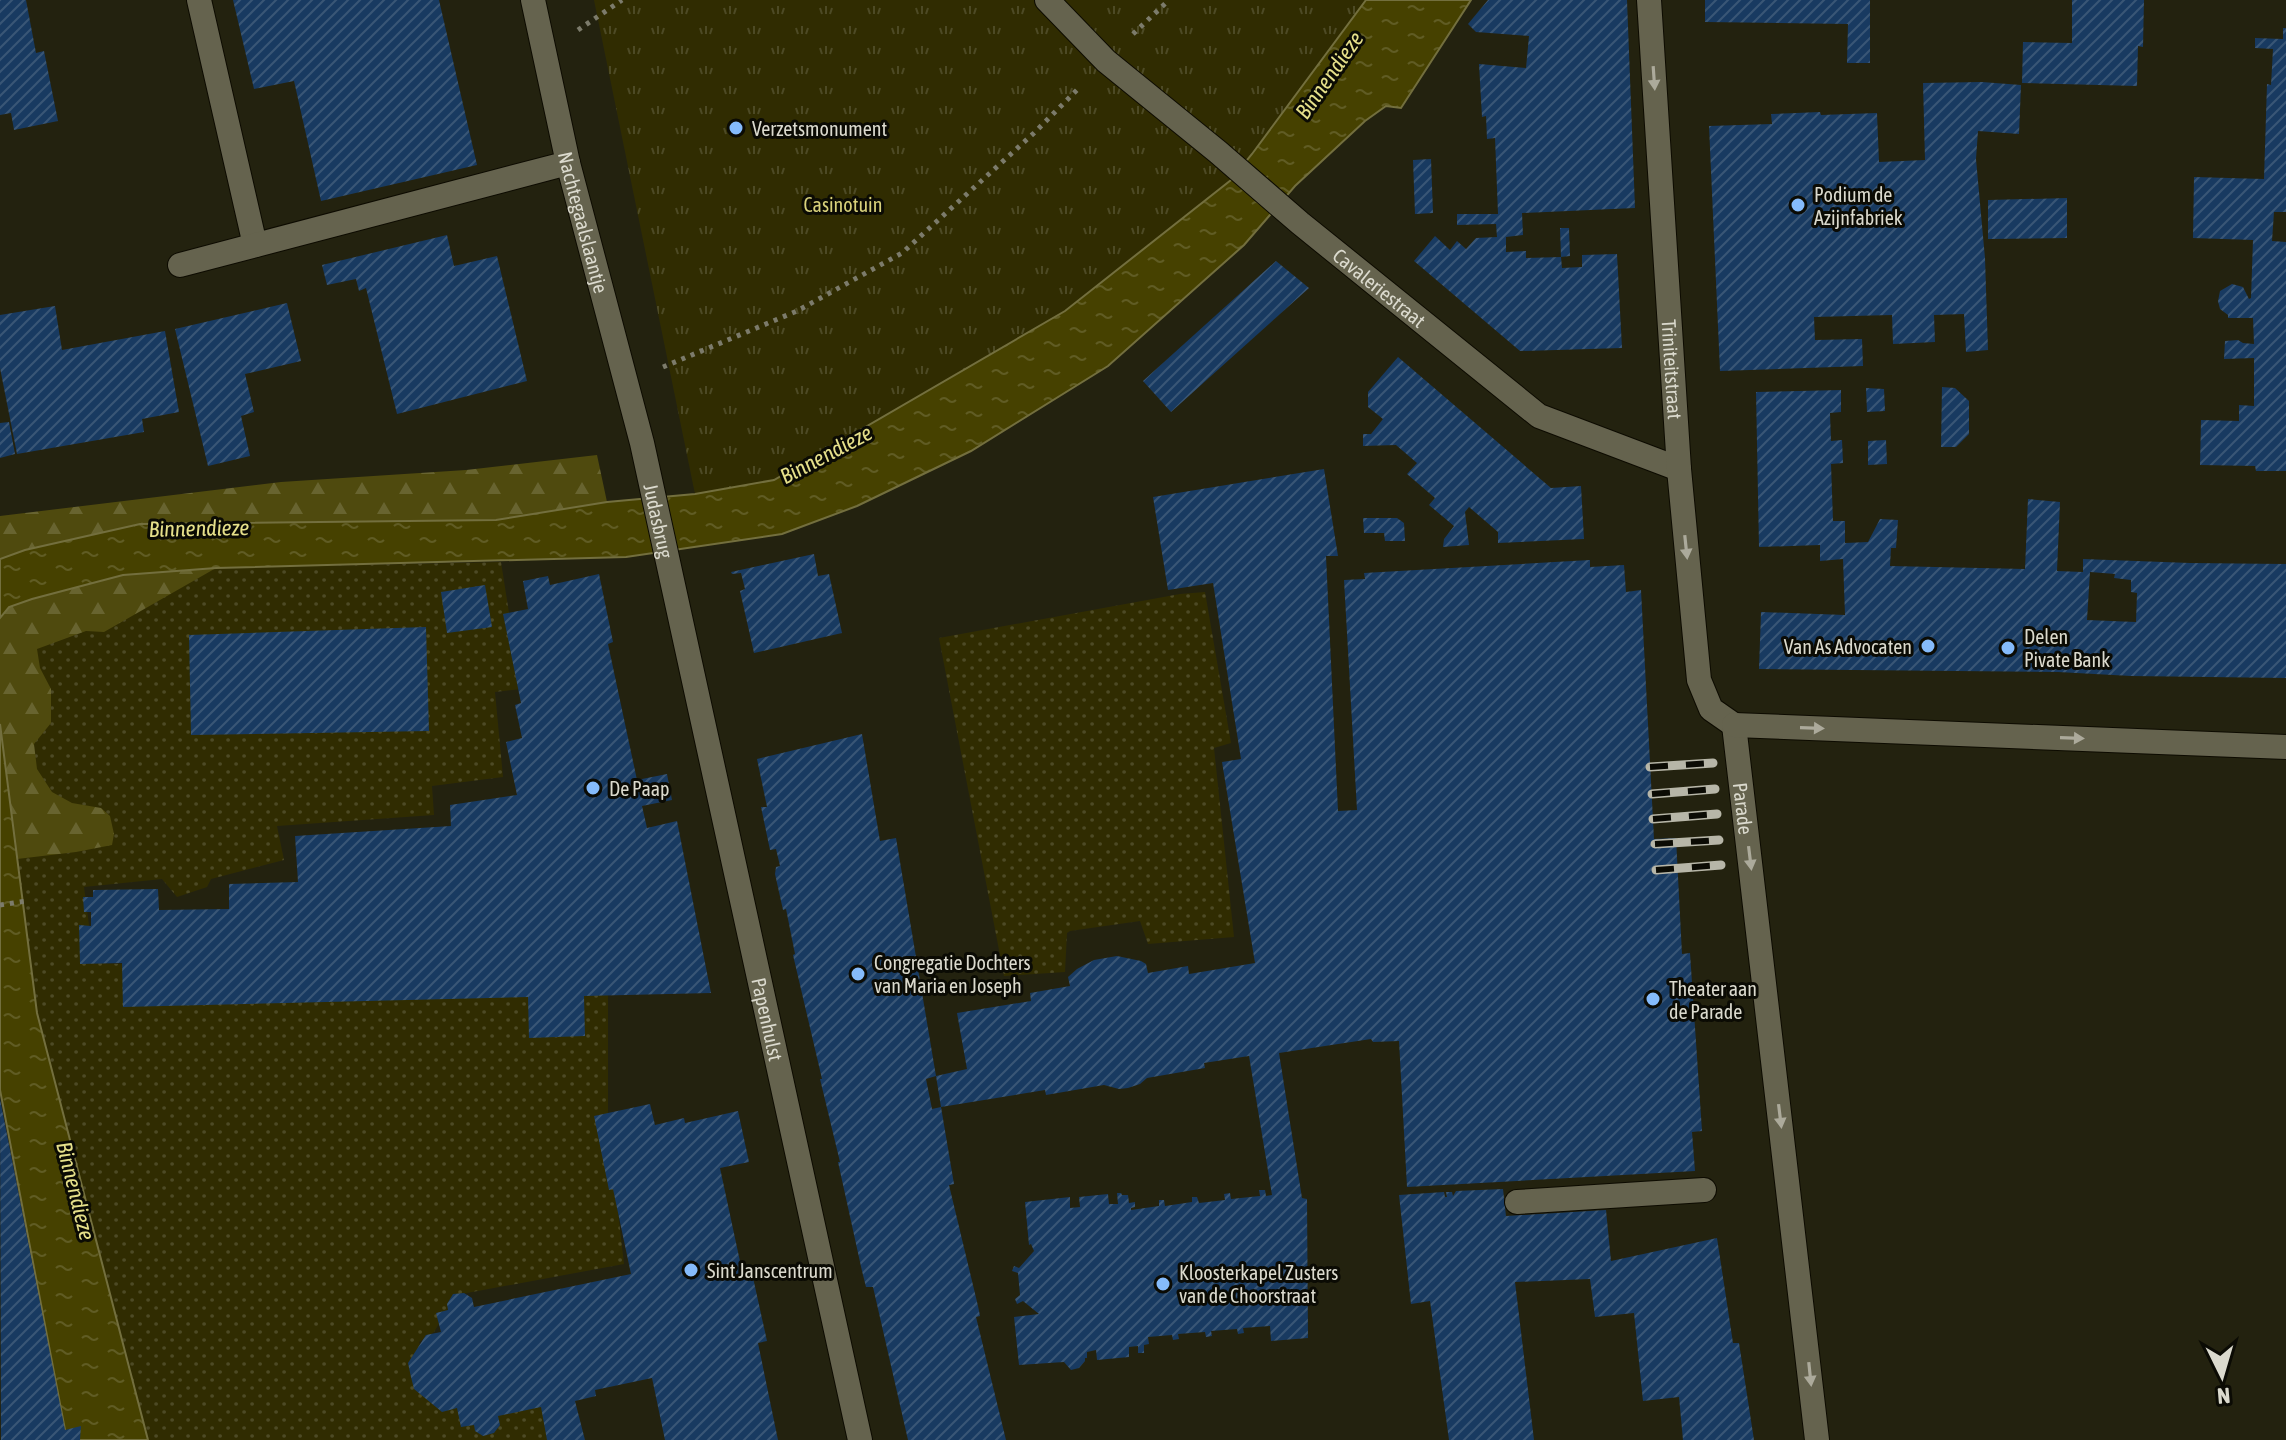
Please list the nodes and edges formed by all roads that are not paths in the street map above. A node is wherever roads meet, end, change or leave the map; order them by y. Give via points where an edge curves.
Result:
1 (199, 0) edge
2 (533, 0) edge
3 (1047, 0) edge
4 (1649, 0) edge
5 (568, 163) junction
6 (255, 245) junction
7 (180, 265) dead end
8 (642, 443) joint
9 (1679, 469) junction
10 (675, 599) joint
11 (1734, 725) junction
12 (2286, 747) edge
13 (1704, 1190) dead end
14 (1517, 1202) dead end
15 (860, 1440) edge
16 (1817, 1440) edge

1 - 6 street
2 - 5 street, Nachtegaalslaantje
3 - 9 street, Cavaleriestraat via 1106,61 1539,416
4 -> 9 street, Triniteitstraat
5 - 6 street
5 - 8 street, Nachtegaalslaantje
6 - 7 street
8 - 10 street, Judasbrug
9 -> 11 street, Triniteitstraat via 1699,680 1711,709
10 - 15 street, Papenhulst
11 -> 12 street
11 -> 16 street, Parade
13 - 14 street

